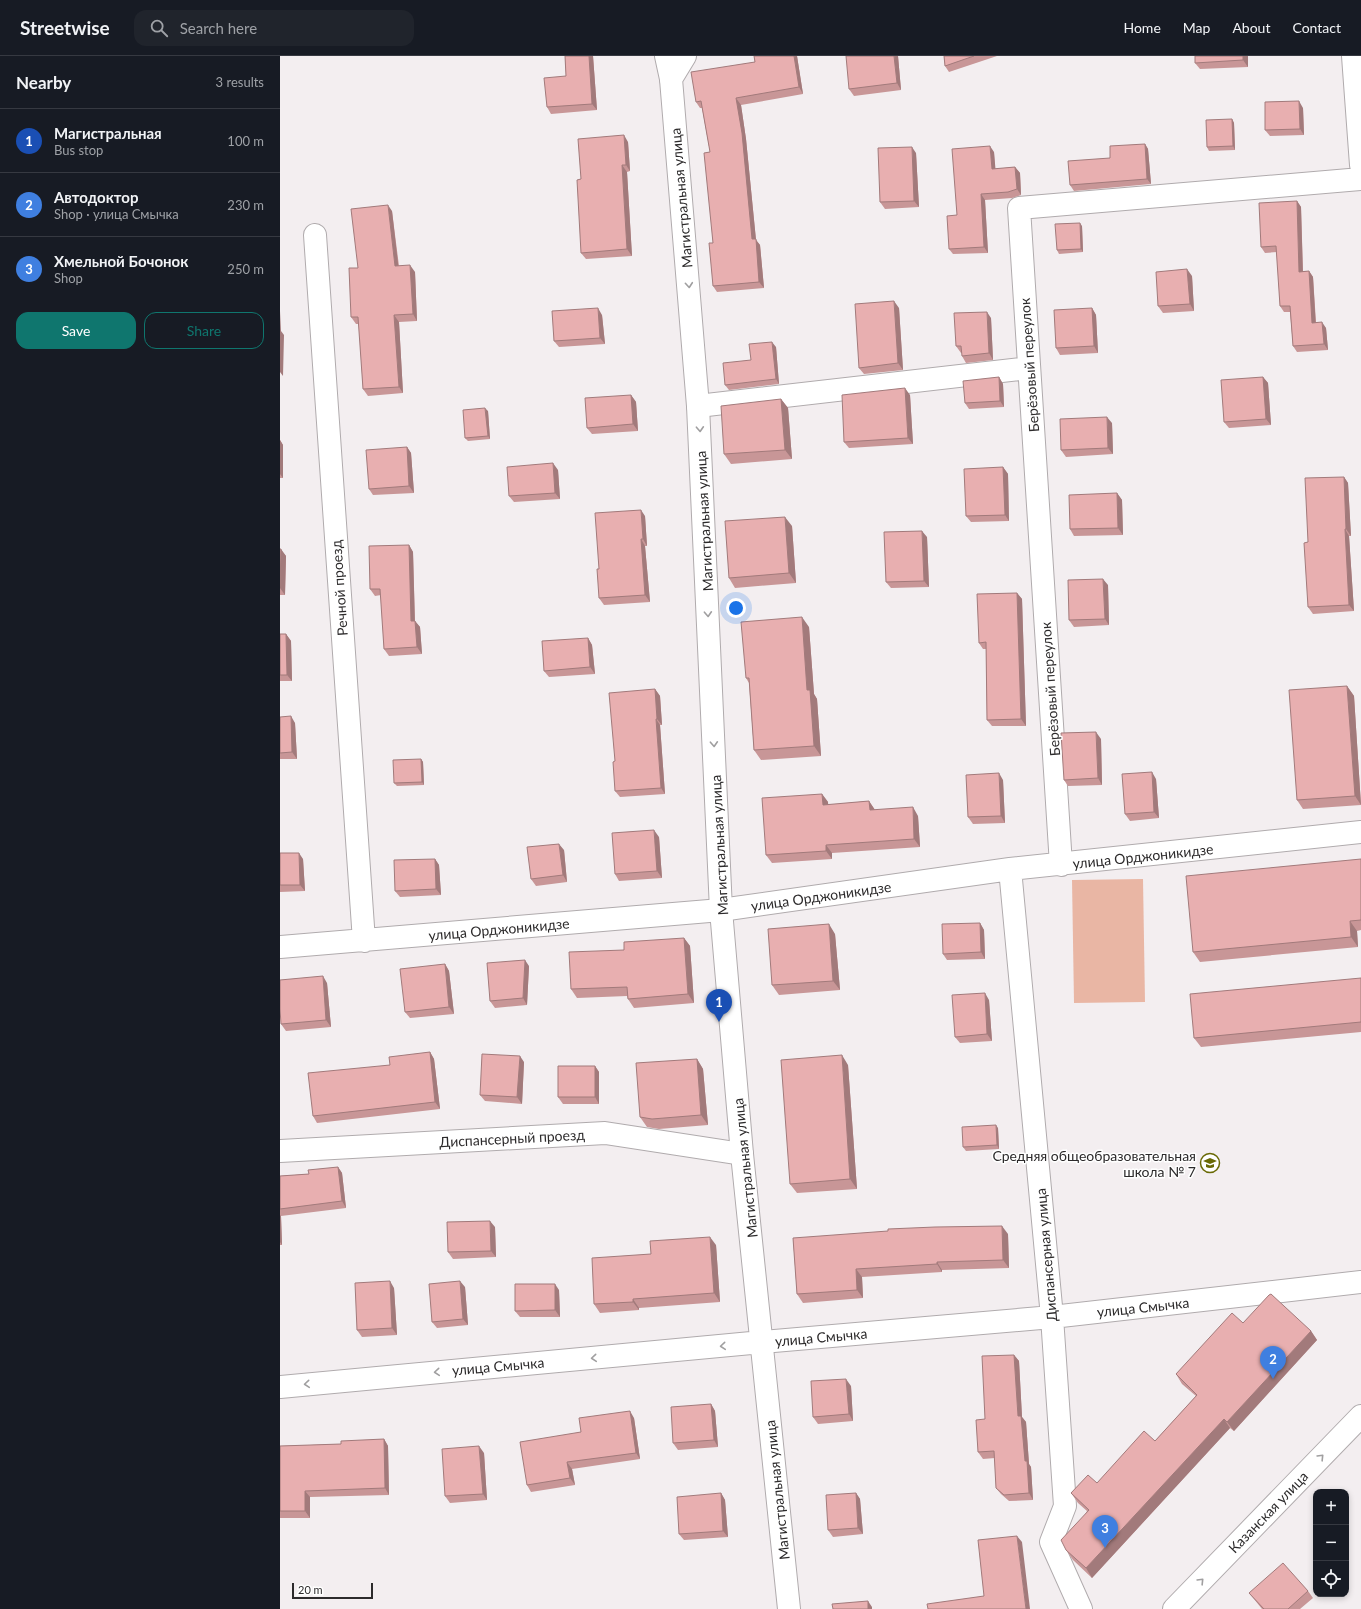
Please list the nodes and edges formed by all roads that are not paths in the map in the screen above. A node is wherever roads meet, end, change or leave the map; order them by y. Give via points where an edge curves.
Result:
1 (666, 56) edge
2 (685, 56) edge
3 (1353, 56) edge
4 (672, 79) junction
5 (1361, 165) edge
6 (1361, 179) edge
7 (315, 235) dead end
8 (1029, 368) junction
9 (698, 406) junction
10 (1361, 832) edge
11 (1061, 865) junction
12 (1010, 869) junction
13 (721, 910) junction
14 (364, 941) junction
15 (280, 947) edge
16 (280, 1150) edge
17 (742, 1154) junction
18 (1361, 1282) edge
19 (1052, 1317) junction
20 (762, 1342) junction
21 (280, 1387) edge
22 (1361, 1416) edge
23 (789, 1609) edge
24 (1081, 1609) edge
25 (1174, 1609) edge

1 - 4 street, Магистральная улица
2 - 4 street
3 - 5 street
4 -> 9 street, Магистральная улица
6 - 8 street, Берёзовый переулок via 1019,208
7 - 14 street, Речной проезд
8 - 9 street
8 - 11 street, Берёзовый переулок
9 -> 13 street, Магистральная улица
10 - 11 street, улица Орджоникидзе
11 - 12 street, улица Орджоникидзе
12 - 13 street, улица Орджоникидзе
12 - 19 street, Диспансерная улица
13 - 14 street, улица Орджоникидзе
13 - 17 street, Магистральная улица
14 - 15 street, улица Орджоникидзе
16 - 17 street, Диспансерный проезд via 604,1133
17 - 20 street, Магистральная улица
18 - 19 street, улица Смычка
19 - 20 street, улица Смычка
19 - 24 street, Диспансерная улица via 1065,1506 1051,1542
20 -> 21 street, улица Смычка
20 - 23 street, Магистральная улица
25 -> 22 street, Казанская улица

